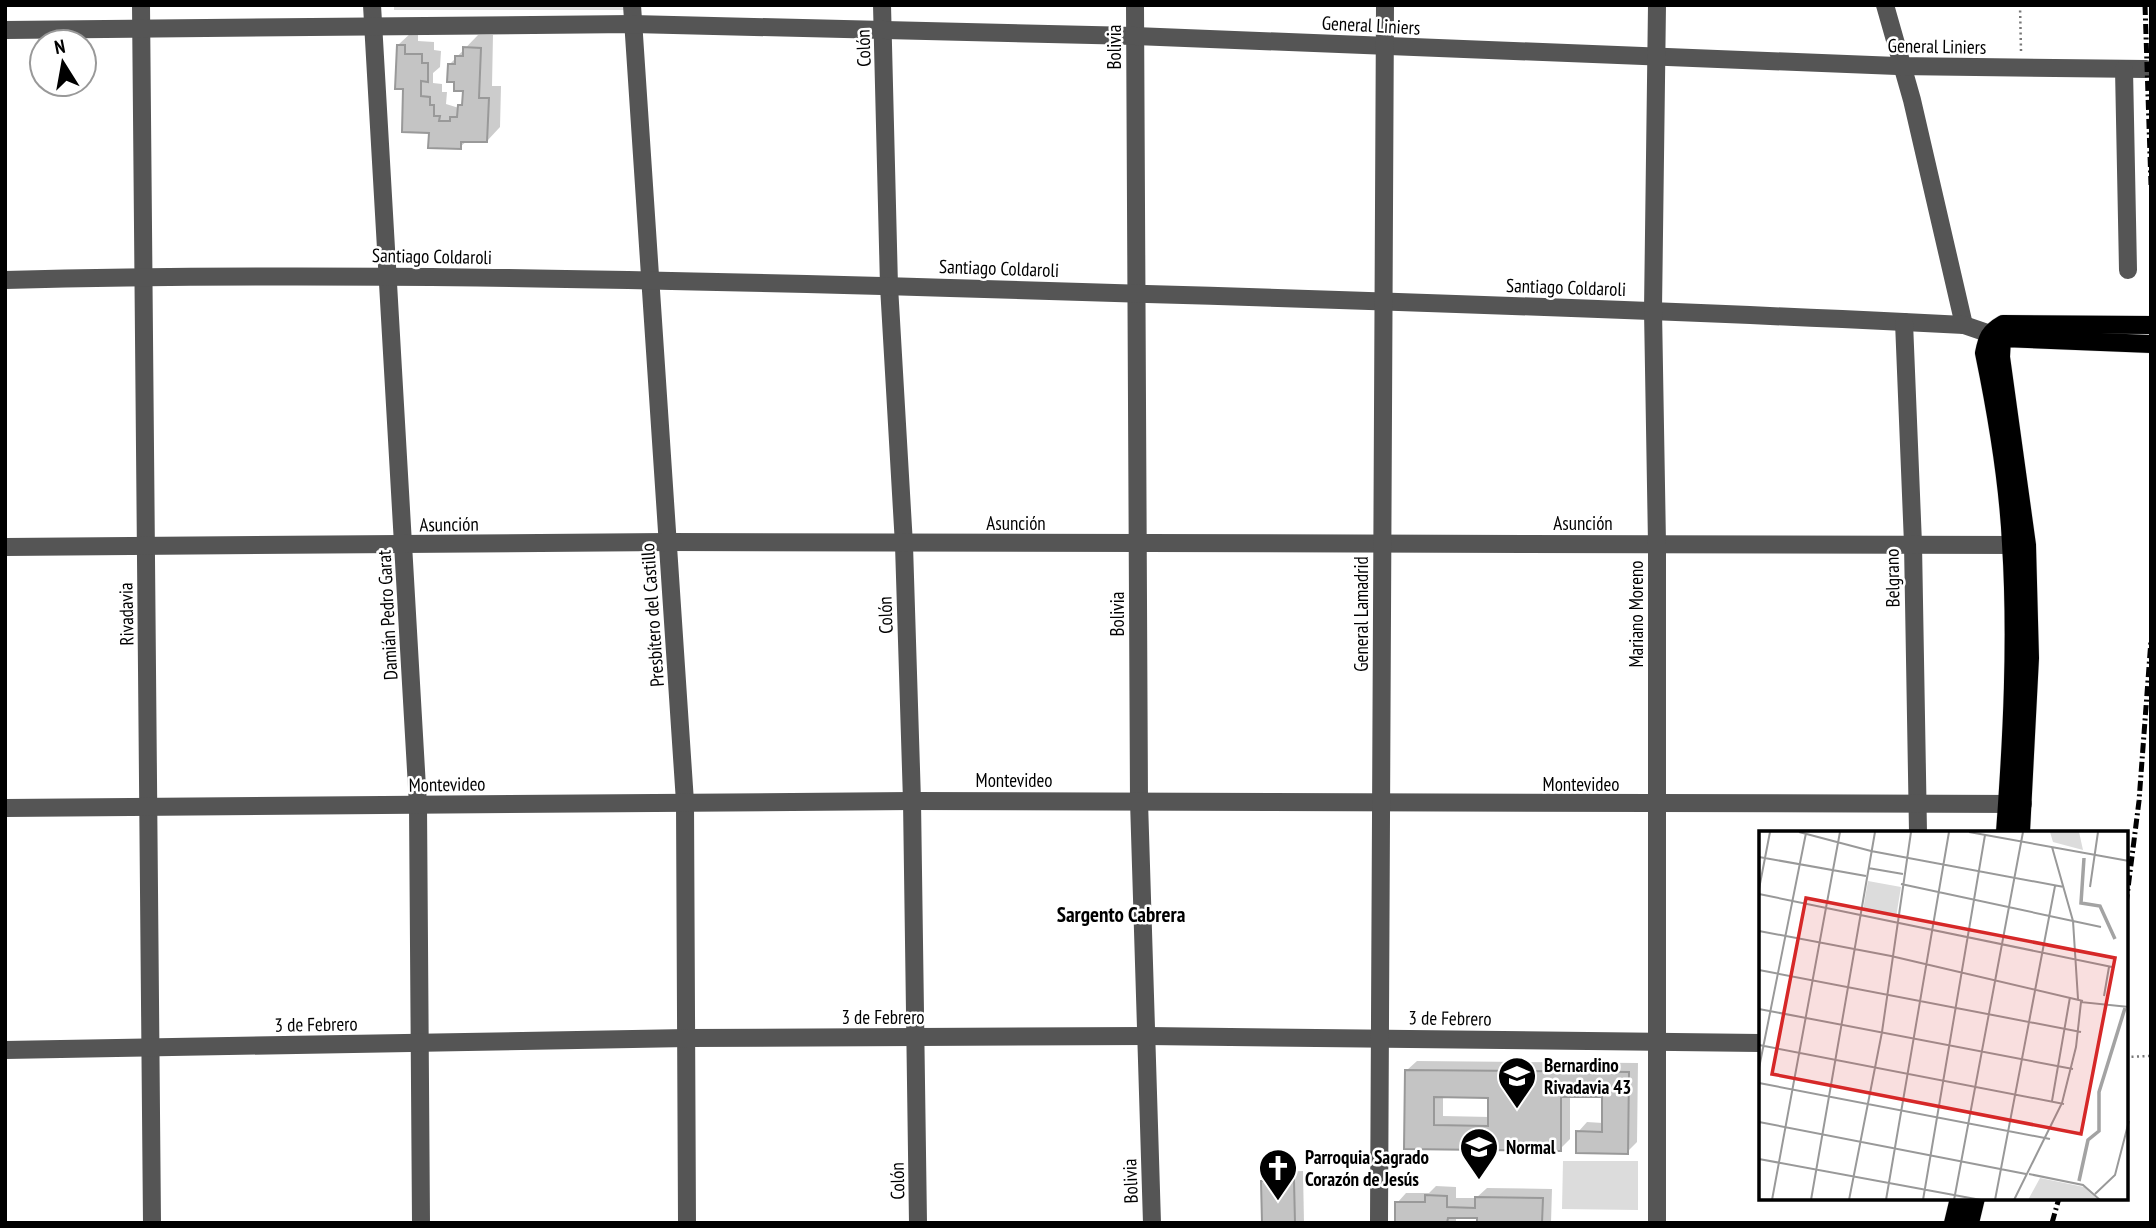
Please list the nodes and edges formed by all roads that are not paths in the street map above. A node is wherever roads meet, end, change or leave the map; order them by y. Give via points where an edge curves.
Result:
1 (141, 5) edge
2 (372, 5) edge
3 (632, 5) edge
4 (882, 5) edge
5 (1135, 5) edge
6 (1384, 5) edge
7 (1657, 5) edge
8 (1885, 5) edge
9 (633, 24) junction
10 (141, 27) junction
11 (372, 27) junction
12 (5, 30) edge
13 (883, 32) junction
14 (1135, 36) junction
15 (1385, 47) junction
16 (1657, 59) junction
17 (1903, 65) junction
18 (2124, 69) junction
19 (2146, 69) dead end
20 (2128, 270) dead end
21 (144, 276) junction
22 (386, 276) junction
23 (5, 279) edge
24 (649, 279) junction
25 (889, 286) junction
26 (1136, 293) junction
27 (1385, 302) junction
28 (1653, 310) junction
29 (1904, 322) junction
30 (2151, 325) edge
31 (1964, 326) junction
32 (1996, 335) junction
33 (2151, 344) edge
34 (668, 542) junction
35 (1138, 543) junction
36 (1383, 543) junction
37 (1657, 544) junction
38 (1913, 544) junction
39 (904, 545) junction
40 (2020, 545) junction
41 (405, 546) junction
42 (5, 547) edge
43 (146, 547) junction
44 (912, 801) junction
45 (1139, 801) junction
46 (685, 802) junction
47 (1918, 802) junction
48 (1381, 804) junction
49 (2015, 804) junction
50 (1657, 805) junction
51 (418, 806) junction
52 (149, 807) junction
53 (5, 808) edge
54 (1918, 831) edge
55 (2005, 831) edge
56 (2021, 831) edge
57 (1147, 1036) junction
58 (688, 1038) junction
59 (916, 1038) junction
60 (1380, 1038) junction
61 (422, 1043) junction
62 (1658, 1043) junction
63 (1759, 1044) edge
64 (151, 1047) junction
65 (5, 1050) edge
66 (1959, 1200) edge
67 (1976, 1200) edge
68 (152, 1223) edge
69 (421, 1223) edge
70 (687, 1223) edge
71 (918, 1223) edge
72 (1152, 1223) edge
73 (1379, 1223) edge
74 (1657, 1223) edge
75 (1953, 1223) edge
76 (1970, 1223) edge

1 - 10 street, Rivadavia
2 - 11 street, Damián Pedro Garat
3 - 9 street, Presbítero del Castillo
4 - 13 street, Colón
5 - 14 street, Bolivia
6 - 15 street, General Lamadrid
7 - 16 street, Mariano Moreno
8 - 17 street
9 - 11 street, General Liniers
9 - 13 street, General Liniers
9 - 24 street, Presbítero del Castillo
10 - 11 street, General Liniers
10 - 12 street, General Liniers
10 - 21 street, Rivadavia
11 - 22 street, Damián Pedro Garat
13 - 14 street, General Liniers
13 - 25 street, Colón
14 - 15 street, General Liniers
14 - 26 street, Bolivia
15 - 16 street, General Liniers
15 - 27 street, General Lamadrid
16 - 17 street, General Liniers
16 - 28 street, Mariano Moreno
17 - 18 street, General Liniers
17 - 31 street
18 - 19 street, General Liniers
18 - 20 street
21 - 22 street, Santiago Coldaroli
21 - 23 street, Santiago Coldaroli
21 - 43 street, Rivadavia
22 - 24 street, Santiago Coldaroli
22 - 41 street, Damián Pedro Garat
24 - 25 street, Santiago Coldaroli
24 - 34 street, Presbítero del Castillo
25 - 26 street, Santiago Coldaroli
25 - 39 street, Colón
26 - 27 street, Santiago Coldaroli
26 - 35 street, Bolivia
27 - 28 street, Santiago Coldaroli
27 - 36 street, General Lamadrid
28 - 29 street, Santiago Coldaroli
28 - 37 street, Mariano Moreno
29 - 31 street, Santiago Coldaroli
29 - 38 street, Belgrano
30 - 32 main road, Santiago Coldaroli via 2003,324
31 - 32 street, Santiago Coldaroli
32 - 33 main road, Santiago Coldaroli
32 - 40 main road
34 - 39 street, Asunción
34 - 41 street, Asunción
34 - 46 street, Presbítero del Castillo
35 - 36 street, Asunción
35 - 39 street, Asunción
35 - 45 street, Bolivia
36 - 37 street, Asunción
36 - 48 street, General Lamadrid
37 - 38 street, Asunción
37 - 50 street, Mariano Moreno
38 - 40 street, Asunción
38 - 47 street, Belgrano
39 - 44 street, Colón
40 - 49 main road via 2030,658
41 - 43 street, Asunción
41 - 51 street, Damián Pedro Garat
42 - 43 street, Asunción
43 - 52 street, Rivadavia
44 - 45 street, Montevideo
44 - 46 street, Montevideo
44 - 59 street, Colón
45 - 48 street, Montevideo
45 - 57 street, Bolivia
46 - 51 street, Montevideo
46 - 58 street, Presbítero del Castillo
47 - 49 street, Montevideo
47 - 50 street, Montevideo
47 - 54 street, Belgrano
48 - 50 street, Montevideo
48 - 60 street, General Lamadrid
49 - 55 main road
49 - 56 main road
50 - 62 street, Mariano Moreno
51 - 52 street, Montevideo
51 - 61 street, Damián Pedro Garat
52 - 53 street, Montevideo
52 - 64 street, Rivadavia
57 - 59 street, 3 de Febrero
57 - 60 street, 3 de Febrero
57 - 72 street, Bolivia
58 - 59 street, 3 de Febrero
58 - 61 street, 3 de Febrero
58 - 70 street, Presbítero del Castillo
59 - 71 street, Colón
60 - 62 street, 3 de Febrero
60 - 73 street, General Lamadrid
61 - 64 street, 3 de Febrero
61 - 69 street, Damián Pedro Garat
62 - 63 street, 3 de Febrero
62 - 74 street, Mariano Moreno
64 - 65 street, 3 de Febrero
64 - 68 street, Rivadavia
66 - 75 main road
67 - 76 main road

